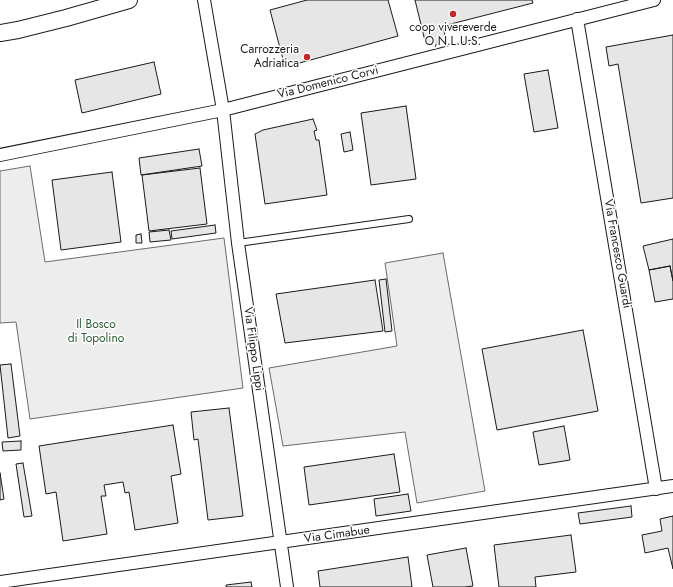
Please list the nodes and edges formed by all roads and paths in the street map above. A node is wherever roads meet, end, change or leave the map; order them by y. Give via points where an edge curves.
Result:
1 (128, 0) edge
2 (204, 0) edge
3 (654, 0) edge
4 (577, 19) junction
5 (0, 33) edge
6 (223, 110) junction
7 (0, 155) edge
8 (409, 219) dead end
9 (238, 243) junction
10 (673, 486) edge
11 (656, 489) junction
12 (281, 542) junction
13 (0, 582) edge
14 (287, 587) edge

1 - 5 street via 59,20
2 - 6 street, Via Filippo Lippi
3 - 4 street, Via Domenico Corvi
4 - 6 street, Via Domenico Corvi
4 - 11 street, Via Francesco Guardi
6 - 7 street, Via Domenico Corvi
6 - 9 street, Via Filippo Lippi
8 - 9 lane
9 - 12 street, Via Filippo Lippi
10 - 11 street, Via Cimabue
11 - 12 street, Via Cimabue
12 - 13 street, Via Cimabue
12 - 14 street, Via Filippo Lippi

